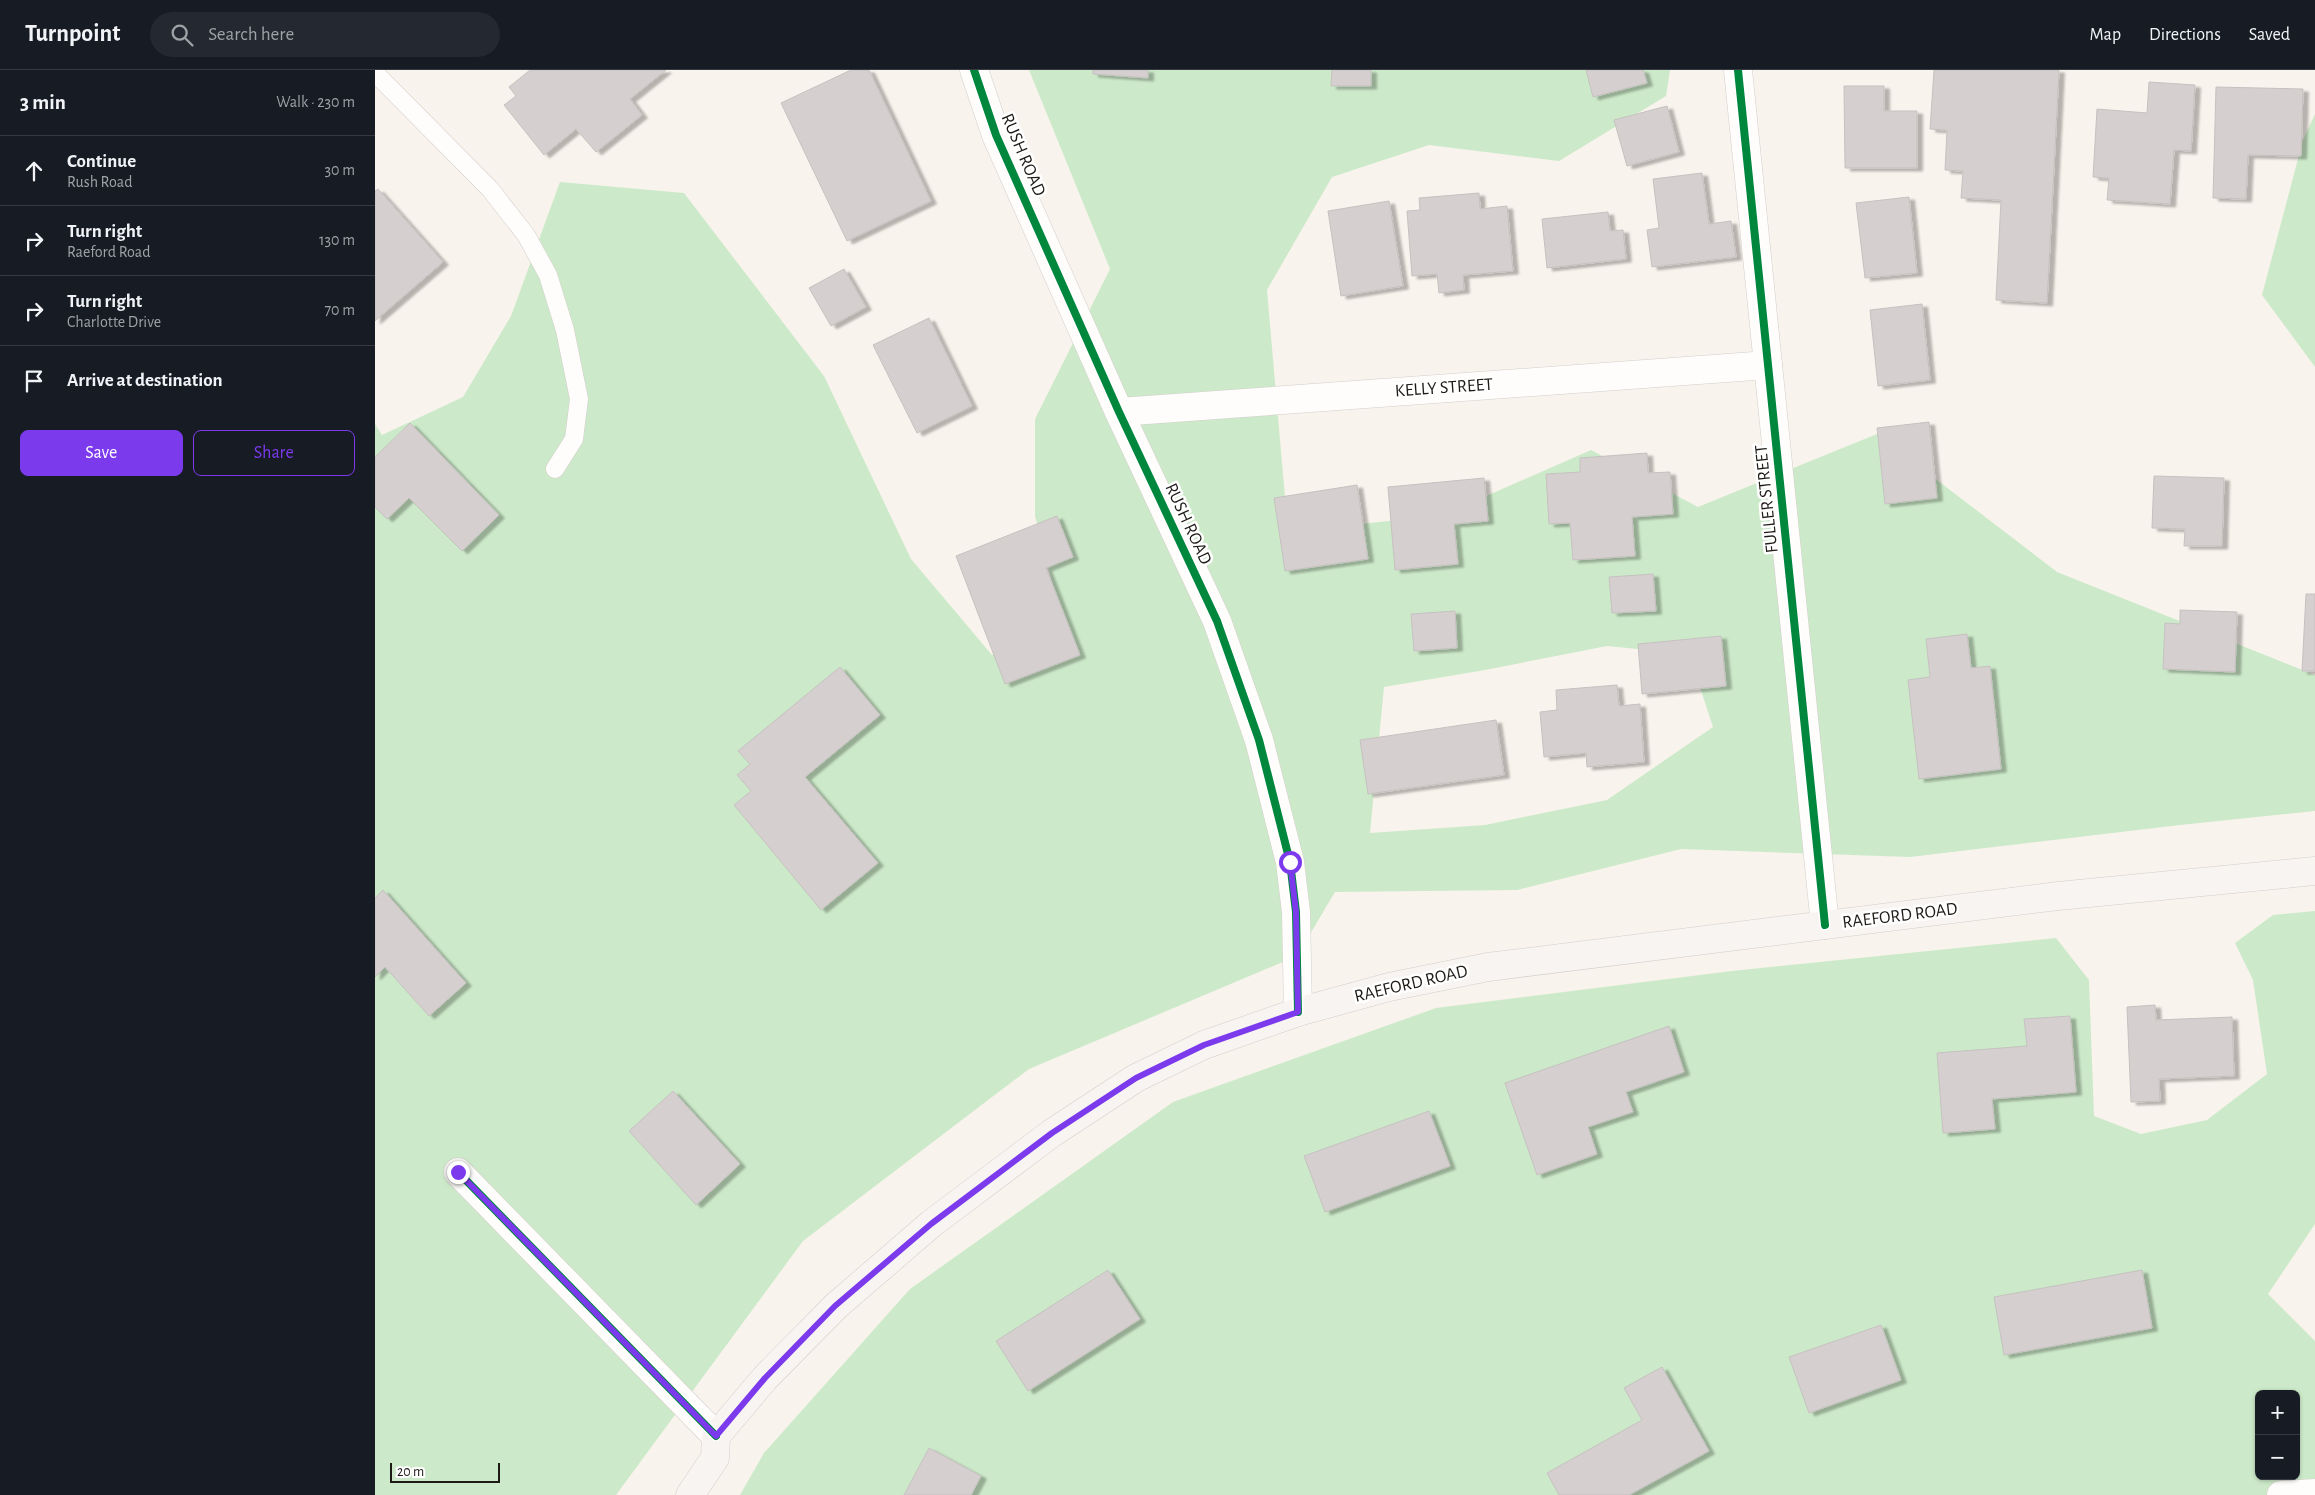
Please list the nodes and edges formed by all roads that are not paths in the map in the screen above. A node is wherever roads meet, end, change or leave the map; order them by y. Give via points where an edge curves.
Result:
1 (974, 70) edge
2 (1738, 70) edge
3 (375, 73) edge
4 (1768, 365) junction
5 (1119, 412) junction
6 (555, 469) dead end
7 (2315, 871) edge
8 (1825, 925) junction
9 (1298, 1012) junction
10 (458, 1172) dead end
11 (716, 1436) junction
12 (2315, 1493) edge
13 (690, 1495) edge
14 (2281, 1495) edge

1 - 5 street, RUSH ROAD via 996,135
2 - 4 street, FULLER STREET
3 - 6 lane via 490,189 526,235 548,275 565,330 579,399 574,439
4 - 5 street, KELLY STREET
4 - 8 street, FULLER STREET
5 - 9 street, RUSH ROAD via 1217,621 1259,740 1290,862 1296,912
7 - 8 main road, RAEFORD ROAD via 2058,896
8 - 9 main road, RAEFORD ROAD via 1488,967 1389,987
9 - 11 main road, RAEFORD ROAD via 1204,1045 1136,1078 1052,1133 931,1224 835,1306 765,1378
10 - 11 street
11 - 13 main road via 715,1458
12 - 14 street

